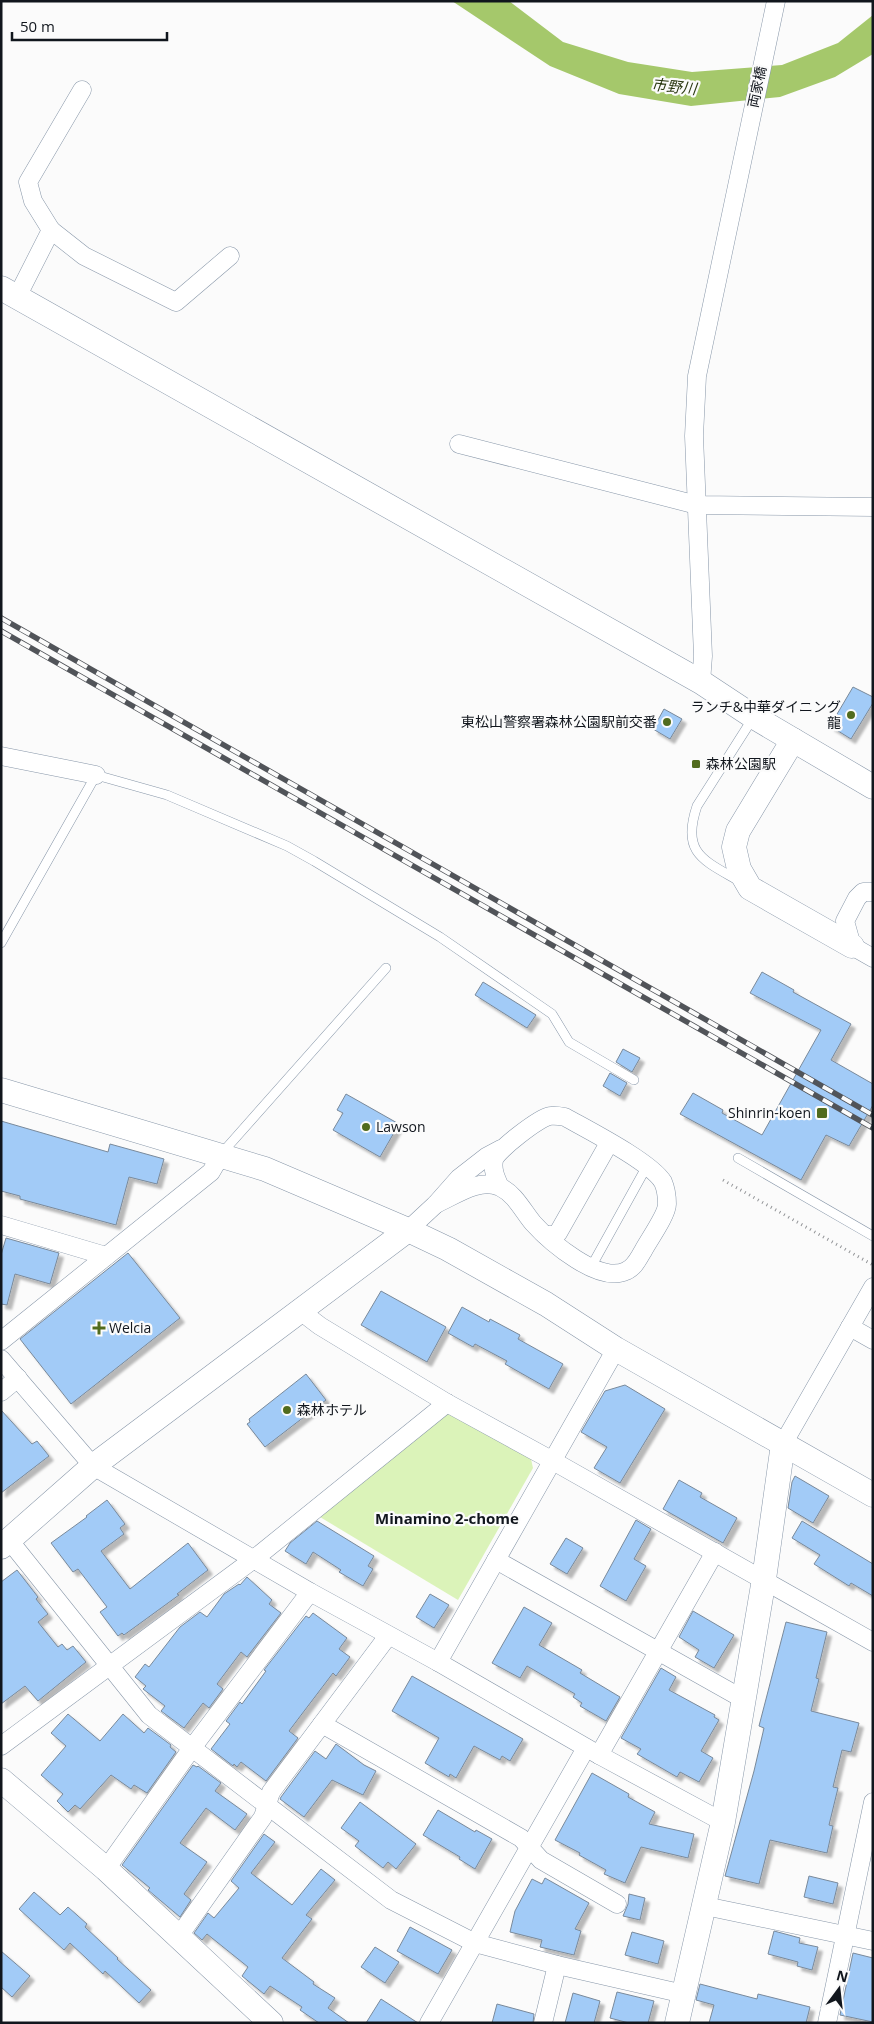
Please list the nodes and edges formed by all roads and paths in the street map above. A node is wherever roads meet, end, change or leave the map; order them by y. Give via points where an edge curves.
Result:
1 (776, 1) edge
2 (82, 90) dead end
3 (51, 230) junction
4 (230, 256) dead end
5 (9, 292) edge
6 (459, 444) dead end
7 (697, 505) junction
8 (873, 507) edge
9 (701, 682) junction
10 (754, 716) junction
11 (793, 740) junction
12 (1, 756) edge
13 (96, 775) junction
14 (873, 787) edge
15 (750, 888) junction
16 (873, 892) edge
17 (845, 921) junction
18 (820, 928) junction
19 (1, 943) edge
20 (852, 946) junction
21 (873, 958) edge
22 (386, 968) dead end
23 (634, 1080) dead end
24 (1, 1090) edge
25 (608, 1143) junction
26 (504, 1148) junction
27 (221, 1155) junction
28 (738, 1158) dead end
29 (647, 1166) junction
30 (723, 1180) dead end
31 (500, 1187) junction
32 (436, 1204) junction
33 (1, 1225) edge
34 (408, 1230) junction
35 (545, 1235) junction
36 (873, 1236) edge
37 (106, 1256) junction
38 (873, 1265) edge
39 (591, 1267) junction
40 (873, 1287) edge
41 (299, 1310) junction
42 (850, 1327) junction
43 (873, 1340) edge
44 (1, 1341) edge
45 (616, 1349) junction
46 (1, 1359) edge
47 (18, 1378) junction
48 (1, 1392) edge
49 (447, 1403) junction
50 (783, 1444) junction
51 (553, 1460) junction
52 (94, 1466) junction
53 (873, 1495) edge
54 (5, 1544) edge
55 (715, 1552) junction
56 (254, 1559) junction
57 (496, 1560) junction
58 (764, 1579) junction
59 (310, 1592) junction
60 (388, 1636) junction
61 (873, 1642) edge
62 (659, 1652) junction
63 (438, 1662) junction
64 (110, 1666) junction
65 (743, 1699) junction
66 (322, 1724) junction
67 (1, 1746) edge
68 (192, 1748) junction
69 (593, 1751) junction
70 (1, 1780) edge
71 (873, 1802) edge
72 (267, 1804) junction
73 (723, 1822) junction
74 (529, 1847) junction
75 (106, 1869) junction
76 (617, 1904) dead end
77 (705, 1906) junction
78 (845, 1935) junction
79 (179, 1936) junction
80 (873, 1941) edge
81 (475, 1943) junction
82 (556, 1965) junction
83 (684, 1994) junction
84 (271, 2023) edge
85 (429, 2023) edge
86 (543, 2023) edge
87 (677, 2023) edge
88 (827, 2023) edge

1 - 7 street, 両家橋 via 697,376 694,436
2 - 3 street via 28,182 33,201
3 - 4 street via 84,256 176,302
3 - 5 street
5 - 9 street
6 - 7 street
7 - 8 street
7 - 9 street, 両家橋 via 703,656
9 - 10 street
10 - 11 street
10 - 15 lane via 697,806 692,822 697,852 707,862
11 - 14 street
11 - 15 street via 738,831 734,847 739,869
12 - 13 street
13 - 19 lane
13 - 23 lane via 167,795 300,853 440,937 552,1014 569,1042
15 - 18 street
16 - 17 street via 863,892 857,898
17 - 18 street via 836,928
17 - 20 street
18 - 20 street
20 - 21 street
22 - 27 lane
24 - 27 street
25 - 26 street via 565,1117 556,1115 541,1120
25 - 29 street
25 - 35 street via 558,1233
26 - 31 street via 494,1158 494,1173
26 - 32 street via 459,1178
27 - 34 street via 265,1169
27 - 37 street via 211,1172
28 - 36 lane
29 - 39 lane
29 - 39 street via 663,1183 667,1207 639,1258 634,1266 617,1274 603,1273
30 - 38 path
31 - 32 street via 470,1187
31 - 35 street via 513,1197
32 - 34 street
33 - 37 street
34 - 41 street
34 - 45 street via 546,1304
35 - 39 street via 559,1249
37 - 44 street
40 - 42 street
41 - 49 street
41 - 52 street
42 - 43 street
42 - 50 street
45 - 50 street
45 - 51 street
46 - 47 street
47 - 48 street
47 - 52 street
49 - 51 street
49 - 56 street
50 - 53 street
50 - 58 street
51 - 55 street
51 - 57 street
52 - 54 street
52 - 56 street
54 - 64 street
55 - 58 street
55 - 62 street
56 - 59 street
56 - 64 street
57 - 62 street
57 - 63 street
58 - 61 street
58 - 65 street
59 - 60 street
59 - 68 street
60 - 63 street
60 - 66 street
62 - 65 street
62 - 69 street
63 - 69 street
64 - 67 street
64 - 68 street via 149,1715
65 - 73 street
66 - 72 street via 270,1792
66 - 74 street via 521,1838
68 - 72 street
68 - 75 street
69 - 73 street
69 - 74 street
70 - 75 street
71 - 78 street
72 - 79 street via 263,1817
72 - 81 street via 391,1900
73 - 77 street
74 - 76 street via 541,1860
74 - 81 street
75 - 79 street
77 - 78 street
77 - 83 street
78 - 80 street
78 - 88 street
79 - 84 street
81 - 82 street
81 - 85 street
82 - 83 street
82 - 86 street
83 - 87 street

